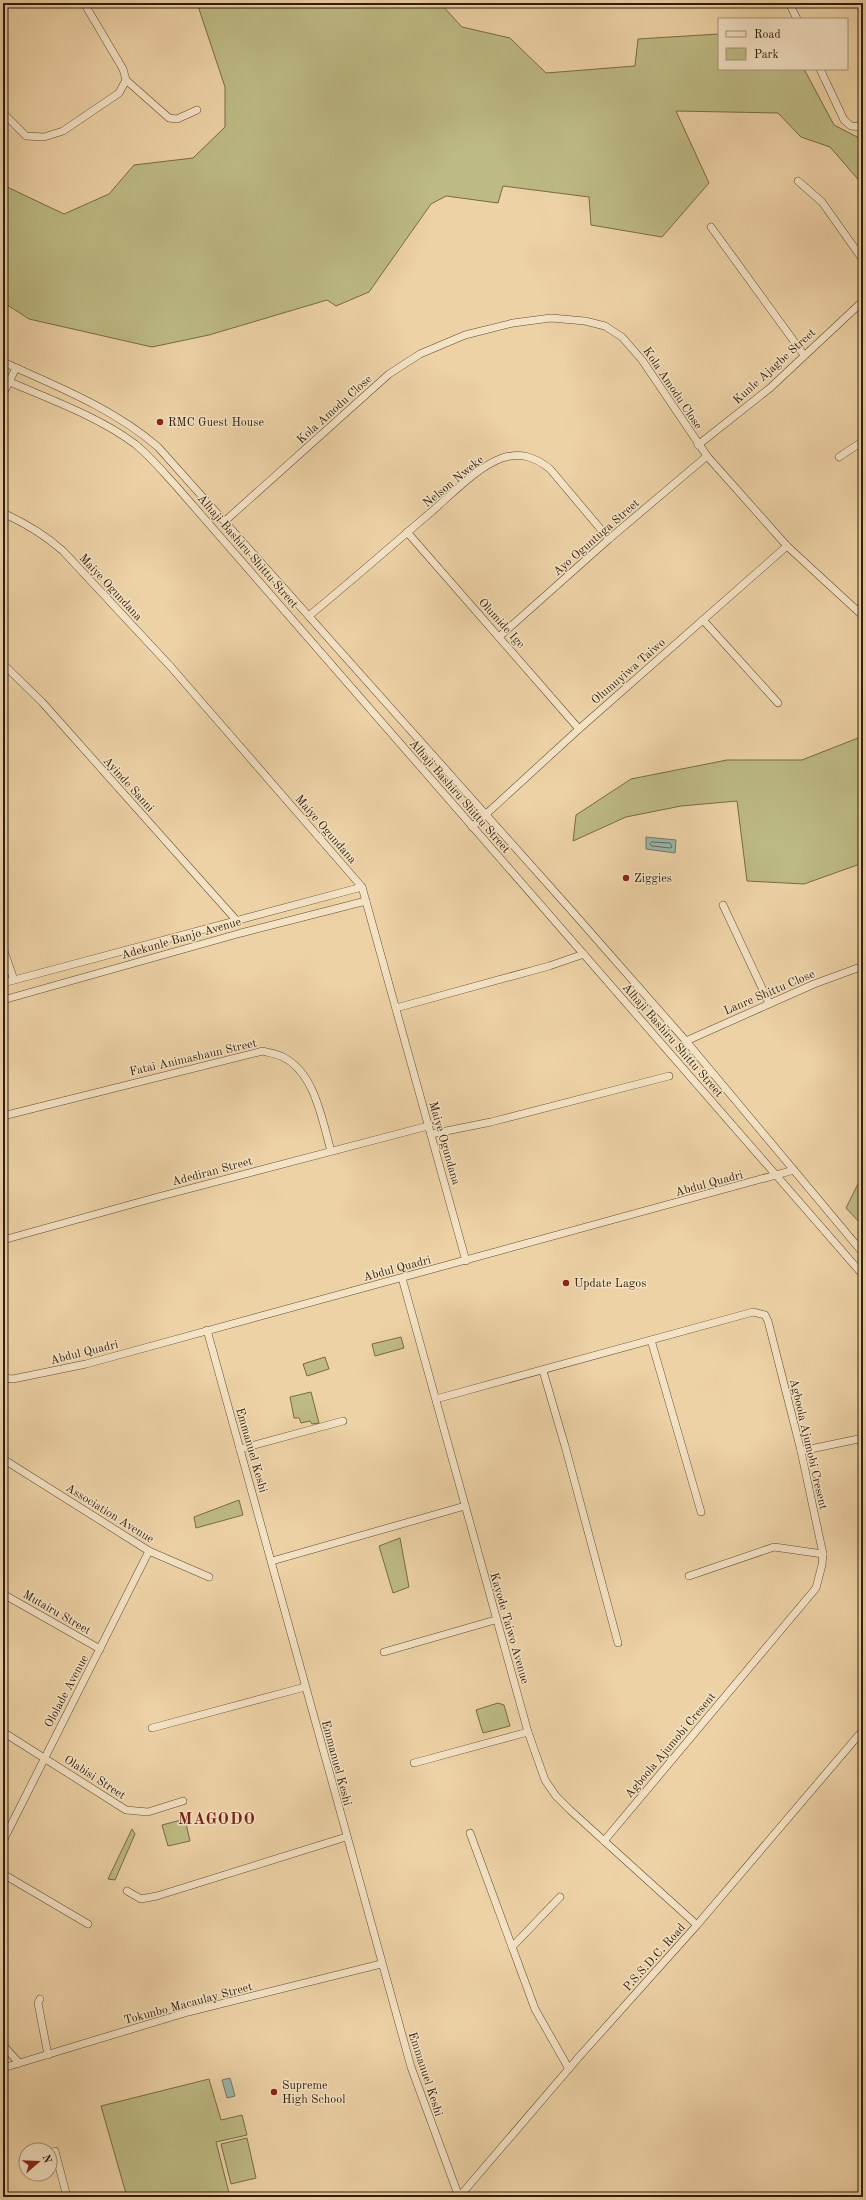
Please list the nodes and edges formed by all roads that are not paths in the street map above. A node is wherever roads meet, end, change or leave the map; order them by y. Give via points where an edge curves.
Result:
1 (84, 3) edge
2 (789, 3) edge
3 (796, 18) edge
4 (820, 70) edge
5 (126, 80) junction
6 (197, 110) dead end
7 (3, 113) edge
8 (863, 127) edge
9 (798, 181) dead end
10 (711, 227) dead end
11 (863, 260) edge
12 (863, 300) edge
13 (804, 355) junction
14 (3, 362) edge
15 (16, 368) junction
16 (6, 380) edge
17 (3, 394) edge
18 (863, 441) edge
19 (698, 445) junction
20 (707, 456) junction
21 (839, 457) dead end
22 (3, 513) edge
23 (225, 521) junction
24 (407, 532) junction
25 (609, 539) junction
26 (787, 546) junction
27 (310, 615) junction
28 (863, 616) edge
29 (703, 620) junction
30 (500, 636) junction
31 (3, 664) edge
32 (778, 704) dead end
33 (579, 729) junction
34 (485, 814) junction
35 (472, 827) junction
36 (362, 887) junction
37 (366, 901) junction
38 (723, 905) dead end
39 (237, 921) junction
40 (3, 948) edge
41 (584, 954) junction
42 (863, 966) edge
43 (14, 980) junction
44 (3, 983) edge
45 (3, 1000) edge
46 (769, 1004) junction
47 (396, 1008) junction
48 (686, 1041) junction
49 (669, 1076) dead end
50 (3, 1116) edge
51 (428, 1126) junction
52 (431, 1134) junction
53 (331, 1151) junction
54 (794, 1170) junction
55 (777, 1176) junction
56 (3, 1240) edge
57 (863, 1253) edge
58 (466, 1260) junction
59 (863, 1275) edge
60 (402, 1278) junction
61 (207, 1330) junction
62 (651, 1340) junction
63 (543, 1371) junction
64 (3, 1378) edge
65 (436, 1400) junction
66 (343, 1421) dead end
67 (863, 1438) edge
68 (240, 1449) junction
69 (801, 1451) junction
70 (3, 1459) edge
71 (465, 1506) junction
72 (700, 1512) dead end
73 (149, 1551) junction
74 (823, 1554) junction
75 (272, 1561) junction
76 (689, 1576) dead end
77 (209, 1577) dead end
78 (3, 1594) edge
79 (495, 1620) junction
80 (618, 1643) dead end
81 (100, 1650) junction
82 (384, 1652) dead end
83 (305, 1687) junction
84 (152, 1728) dead end
85 (863, 1730) edge
86 (3, 1732) edge
87 (528, 1732) junction
88 (44, 1756) junction
89 (414, 1763) dead end
90 (183, 1801) dead end
91 (470, 1833) dead end
92 (346, 1837) junction
93 (3, 1841) edge
94 (604, 1841) junction
95 (3, 1874) edge
96 (127, 1891) dead end
97 (560, 1897) dead end
98 (88, 1924) dead end
99 (697, 1925) junction
100 (512, 1947) junction
101 (381, 1964) junction
102 (40, 1998) dead end
103 (3, 2045) edge
104 (48, 2055) junction
105 (19, 2064) junction
106 (3, 2068) edge
107 (569, 2070) junction
108 (58, 2162) edge
109 (67, 2197) edge
110 (459, 2197) edge

1 - 5 street via 123,69
2 - 3 street
4 - 8 street via 844,120 851,126
5 - 6 street via 169,118 177,119
5 - 7 street via 119,93 63,131 44,137 26,136
9 - 11 street via 822,202
10 - 13 street
12 - 13 street, Kunle Ajagbe Street
13 - 19 street, Kunle Ajagbe Street via 770,388
14 - 15 street, Alhaji Bashiru Shittu Street
15 - 16 street
15 - 23 street, Alhaji Bashiru Shittu Street via 107,411 140,431 158,447
16 - 17 street
16 - 35 street, Alhaji Bashiru Shittu Street via 100,423 136,445 219,533
18 - 21 street
19 - 20 street, Kola Amodu Close
19 - 23 street, Kola Amodu Close via 642,360 622,337 605,326 585,320 551,318 513,323 465,335 420,354 388,374
20 - 25 street, Ayo Oguntuga Street
20 - 26 street, Kola Amodu Close
22 - 36 street, Maiye Ogundana via 48,537 62,551 171,667
23 - 27 street, Alhaji Bashiru Shittu Street
24 - 25 street, Nelson Nweke via 489,465 503,458 526,455 539,460 550,469
24 - 27 street, Nelson Nweke
24 - 30 street, Olumide Ige
25 - 30 street, Ayo Oguntuga Street
26 - 28 street, Kola Amodu Close
26 - 29 street, Olumuyiwa Taiwo
27 - 34 street, Alhaji Bashiru Shittu Street
29 - 32 street
29 - 33 street, Olumuyiwa Taiwo
30 - 33 street, Olumide Ige
31 - 39 street, Ayinde Sanni via 42,702
33 - 34 street, Olumuyiwa Taiwo
34 - 35 street, Olumuyiwa Taiwo
34 - 48 street, Alhaji Bashiru Shittu Street
35 - 41 street, Alhaji Bashiru Shittu Street
36 - 37 street, Maiye Ogundana
36 - 39 street, Adekunle Banjo Avenue
37 - 45 street, Adekunle Banjo Avenue via 233,935
37 - 47 street, Maiye Ogundana
38 - 46 street
39 - 43 street, Adekunle Banjo Avenue
40 - 43 street
41 - 47 street
41 - 55 street, Alhaji Bashiru Shittu Street
42 - 46 street, Lanre Shittu Close
43 - 44 street, Adekunle Banjo Avenue
46 - 48 street, Lanre Shittu Close
47 - 51 street, Maiye Ogundana
48 - 54 street, Alhaji Bashiru Shittu Street
49 - 52 street via 491,1122
50 - 53 street, Fatai Animashaun Street via 262,1051 283,1057 297,1067 310,1086
51 - 52 street, Maiye Ogundana
51 - 53 street, Adediran Street
52 - 58 street, Maiye Ogundana
53 - 56 street, Adediran Street
54 - 55 street, Abdul Quadri
54 - 57 street, Alhaji Bashiru Shittu Street
55 - 58 street, Abdul Quadri
55 - 59 street, Alhaji Bashiru Shittu Street
58 - 60 street, Abdul Quadri
60 - 61 street, Abdul Quadri
60 - 65 street, Kayode Taiwo Avenue
61 - 64 street, Abdul Quadri via 72,1367 13,1379
61 - 68 street, Emmanuel Keshi
62 - 63 street, Agboola Ajumobi Cresent
62 - 69 street, Agboola Ajumobi Cresent via 752,1312 765,1315
62 - 72 street
63 - 65 street, Agboola Ajumobi Cresent
63 - 80 street via 566,1446
65 - 71 street, Kayode Taiwo Avenue
66 - 68 street
67 - 69 street
68 - 75 street, Emmanuel Keshi
69 - 74 street, Agboola Ajumobi Cresent
70 - 73 street, Association Avenue
71 - 75 street
71 - 79 street, Kayode Taiwo Avenue
73 - 77 street, Association Avenue
73 - 81 street, Ololade Avenue
74 - 76 street via 774,1547
74 - 94 street, Agboola Ajumobi Cresent via 816,1588
75 - 83 street, Emmanuel Keshi
78 - 81 street, Mutairu Street
79 - 82 street
79 - 87 street, Kayode Taiwo Avenue
81 - 88 street, Ololade Avenue
83 - 84 street
83 - 92 street, Emmanuel Keshi
85 - 99 street, P.S.S.D.C. Road
86 - 88 street, Olabisi Street
87 - 89 street
87 - 94 street, Kayode Taiwo Avenue via 545,1780 552,1791
88 - 90 street, Olabisi Street via 126,1810 148,1812
88 - 93 street, Ololade Avenue
91 - 100 street
92 - 96 street via 157,1896 141,1899
92 - 101 street, Emmanuel Keshi
94 - 99 street, Kayode Taiwo Avenue
95 - 98 street
97 - 100 street
99 - 107 street, P.S.S.D.C. Road
100 - 107 street via 536,2009
101 - 104 street, Tokunbo Macaulay Street via 188,2012
101 - 110 street, Emmanuel Keshi via 411,2067
102 - 104 street via 38,2003
103 - 105 street
104 - 105 street, Tokunbo Macaulay Street
105 - 106 street, Tokunbo Macaulay Street
107 - 110 street, P.S.S.D.C. Road
108 - 109 street

